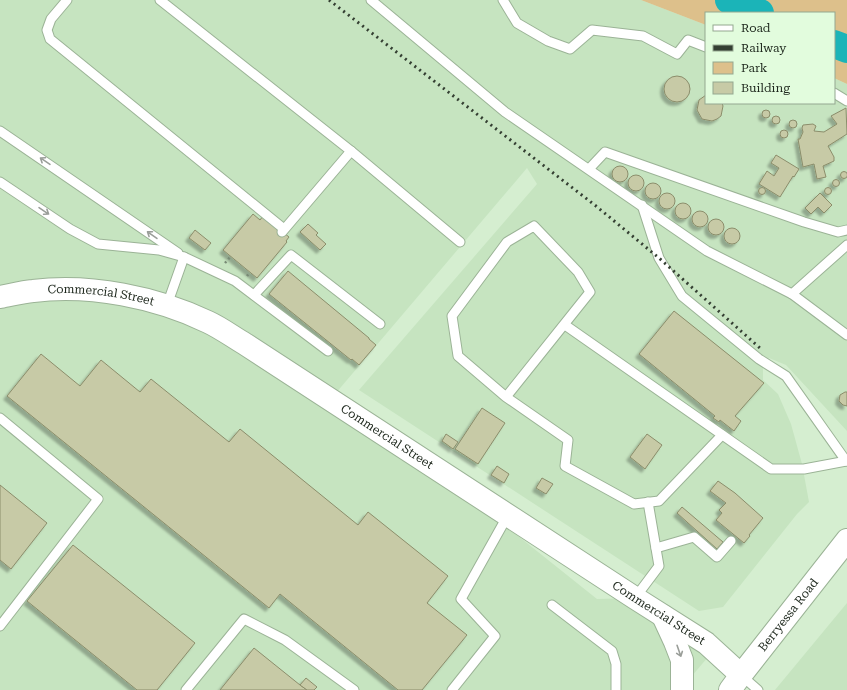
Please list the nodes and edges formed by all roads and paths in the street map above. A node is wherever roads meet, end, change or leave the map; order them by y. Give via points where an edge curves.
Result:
1 (67, 0) edge
2 (160, 0) edge
3 (371, 0) edge
4 (503, 0) edge
5 (705, 47) edge
6 (835, 94) edge
7 (847, 100) edge
8 (0, 131) edge
9 (351, 151) junction
10 (589, 169) junction
11 (0, 182) edge
12 (642, 205) junction
13 (847, 230) edge
14 (460, 242) dead end
15 (847, 245) edge
16 (184, 257) junction
17 (792, 294) junction
18 (254, 295) junction
19 (0, 297) edge
20 (167, 306) junction
21 (380, 324) dead end
22 (565, 325) junction
23 (845, 333) edge
24 (328, 351) dead end
25 (506, 397) junction
26 (0, 418) edge
27 (722, 435) junction
28 (846, 461) edge
29 (648, 502) junction
30 (508, 515) junction
31 (847, 540) edge
32 (731, 541) dead end
33 (656, 548) junction
34 (635, 598) junction
35 (552, 605) dead end
36 (663, 616) junction
37 (0, 626) edge
38 (736, 682) edge
39 (186, 690) edge
40 (354, 690) edge
41 (452, 690) edge
42 (616, 690) edge
43 (682, 690) edge
44 (758, 690) edge

1 - 9 lane via 51,19 47,30 50,39 283,230
2 - 9 lane
3 - 10 lane via 505,112
4 - 5 lane via 517,23 548,41 570,49 592,30 643,36 677,54 688,40
6 - 7 lane
16 -> 8 lane
9 - 14 lane
10 - 12 lane
10 - 13 lane via 605,152 804,222 838,232
11 -> 16 lane via 70,229 98,244 159,250
12 - 17 lane via 707,251
12 - 28 lane via 659,258 682,296 759,359 786,376
15 - 17 lane
16 - 18 lane via 236,281
16 - 20 lane
17 - 23 lane
18 - 21 lane via 291,255
18 - 24 lane
19 - 20 main road, Commercial Street via 33,291 82,289 142,298
20 - 30 main road, Commercial Street via 209,322 245,344
22 - 25 lane
22 - 25 lane via 590,292 578,272 534,226 507,242 452,316 458,356
22 - 27 lane
25 - 29 lane via 568,440 565,466 634,504
26 - 37 lane via 98,499
27 - 28 lane via 771,469 804,469
27 - 29 lane via 659,501
29 - 33 lane
30 - 34 main road, Commercial Street
30 - 41 lane via 461,599 495,636
31 - 38 main road, Berryessa Road
32 - 33 lane via 717,557 694,538
33 - 34 lane via 659,566
34 - 36 main road, Commercial Street
35 - 42 lane via 612,651 616,664
36 - 38 main road, Commercial Street via 706,643
36 -> 43 main road via 682,660
38 - 44 lane
39 - 40 lane via 244,619 285,640

